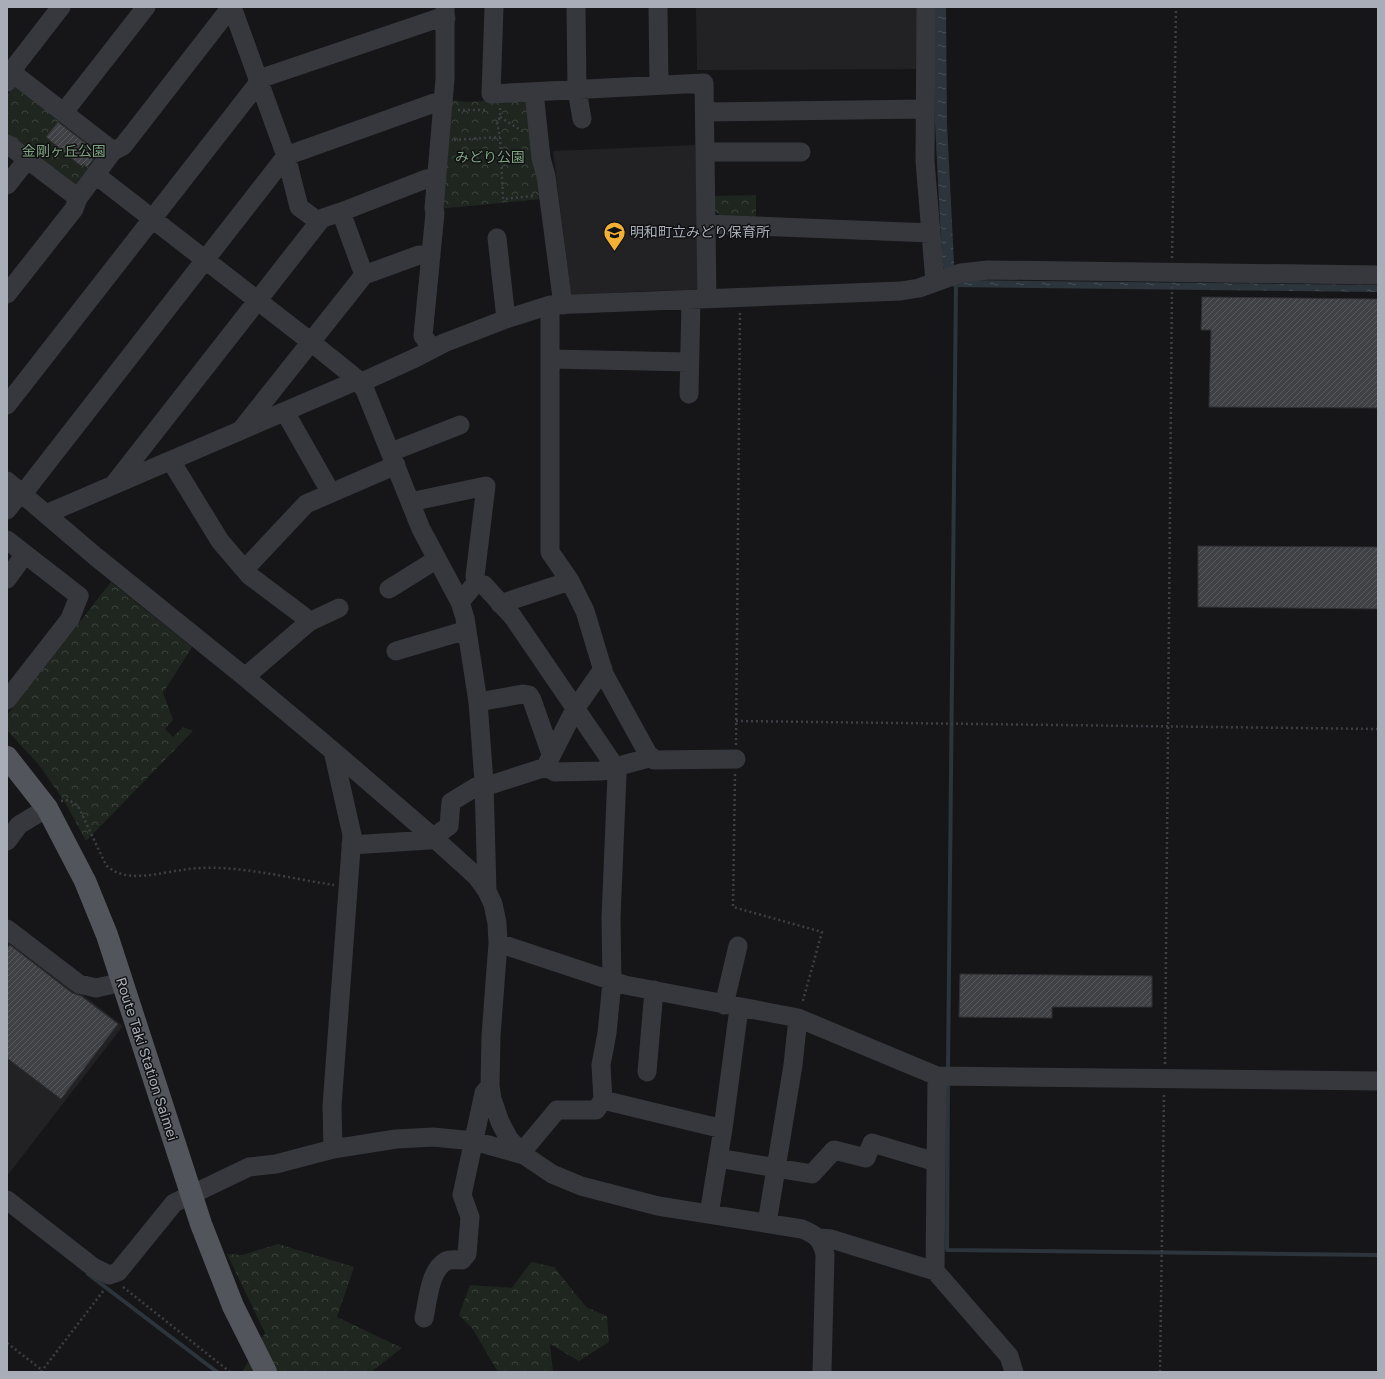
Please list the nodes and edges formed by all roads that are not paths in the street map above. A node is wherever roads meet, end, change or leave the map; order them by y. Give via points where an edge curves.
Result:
1 (61, 7) edge
2 (146, 7) edge
3 (231, 7) edge
4 (494, 7) edge
5 (576, 7) edge
6 (658, 7) edge
7 (926, 7) edge
8 (443, 14) edge
9 (10, 78) edge
10 (259, 82) junction
11 (659, 84) junction
12 (577, 90) junction
13 (534, 92) junction
14 (443, 107) junction
15 (925, 109) junction
16 (64, 112) junction
17 (705, 112) junction
18 (582, 119) dead end
19 (7, 144) edge
20 (113, 151) junction
21 (706, 152) junction
22 (801, 152) dead end
23 (286, 156) junction
24 (27, 160) junction
25 (96, 175) junction
26 (432, 180) junction
27 (7, 185) edge
28 (78, 198) junction
29 (341, 212) junction
30 (152, 218) junction
31 (319, 222) junction
32 (706, 224) junction
33 (931, 233) junction
34 (497, 238) dead end
35 (425, 256) junction
36 (204, 260) junction
37 (1378, 274) edge
38 (364, 275) junction
39 (939, 280) junction
40 (7, 294) edge
41 (699, 299) junction
42 (257, 301) junction
43 (557, 305) junction
44 (506, 319) junction
45 (311, 342) junction
46 (432, 348) junction
47 (551, 359) junction
48 (689, 362) junction
49 (359, 381) junction
50 (688, 394) dead end
51 (7, 404) edge
52 (285, 412) junction
53 (460, 425) dead end
54 (240, 431) junction
55 (393, 458) junction
56 (171, 460) junction
57 (113, 485) junction
58 (16, 489) edge
59 (331, 493) junction
60 (410, 502) junction
61 (7, 510) edge
62 (46, 514) junction
63 (7, 540) edge
64 (25, 554) junction
65 (437, 559) junction
66 (245, 569) junction
67 (7, 580) edge
68 (570, 581) junction
69 (476, 583) junction
70 (389, 589) dead end
71 (460, 602) junction
72 (500, 604) junction
73 (339, 608) dead end
74 (309, 622) junction
75 (467, 630) junction
76 (396, 651) dead end
77 (602, 669) junction
78 (245, 677) junction
79 (7, 700) edge
80 (478, 702) junction
81 (575, 709) junction
82 (333, 751) junction
83 (7, 757) edge
84 (652, 757) junction
85 (736, 759) road end
86 (548, 761) junction
87 (616, 768) junction
88 (484, 785) junction
89 (47, 808) junction
90 (434, 838) junction
91 (7, 841) edge
92 (351, 845) junction
93 (487, 891) junction
94 (7, 929) edge
95 (498, 944) junction
96 (738, 946) dead end
97 (123, 982) junction
98 (612, 982) junction
99 (654, 990) junction
100 (732, 1007) junction
101 (798, 1018) junction
102 (647, 1072) dead end
103 (944, 1076) junction
104 (1378, 1081) edge
105 (490, 1086) junction
106 (602, 1100) junction
107 (723, 1129) junction
108 (474, 1141) junction
109 (333, 1149) junction
110 (523, 1153) junction
111 (718, 1158) junction
112 (936, 1162) junction
113 (776, 1167) junction
114 (191, 1195) junction
115 (7, 1200) edge
116 (708, 1214) junction
117 (767, 1223) junction
118 (819, 1238) junction
119 (936, 1272) junction
120 (424, 1318) dead end
121 (266, 1372) edge
122 (822, 1372) edge
123 (1014, 1372) edge

1 - 9 street via 16,65
2 - 16 street
3 - 10 street
3 - 20 street via 123,146
4 - 13 street via 491,94 500,102
5 - 12 street
6 - 11 street
7 - 15 street
8 - 10 street
8 - 14 street
9 - 16 street
10 - 23 street
10 - 30 street
11 - 12 street
11 - 17 street via 704,83
12 - 13 street
12 - 18 street
13 - 43 street via 541,158 546,176
14 - 23 street
14 - 26 street
15 - 17 street
15 - 33 street
16 - 20 street
17 - 21 street
19 - 24 street
20 - 25 street
21 - 22 street
21 - 32 street
23 - 31 street via 299,207
23 - 36 street
24 - 27 street
24 - 28 street
25 - 28 street
25 - 30 street
26 - 29 street
26 - 35 street
28 - 40 street via 74,209
29 - 31 street
29 - 38 street
30 - 36 street
30 - 51 street
31 - 42 street
32 - 33 street
32 - 41 street
33 - 39 street
34 - 44 street
35 - 38 street
35 - 46 street via 422,336
36 - 42 street
36 - 58 street
37 - 39 street via 988,270 961,273
38 - 45 street
39 - 41 street via 919,288 901,291
41 - 43 street
41 - 48 street
42 - 45 street
42 - 57 street
43 - 44 street
43 - 47 street
44 - 46 street
45 - 49 street
45 - 54 street
46 - 49 street via 415,358
47 - 48 street
47 - 68 street via 550,552
48 - 50 street
49 - 52 street
49 - 55 street via 366,390
52 - 54 street
52 - 59 street
53 - 55 street
54 - 56 street
55 - 59 street
55 - 60 street
56 - 57 street
56 - 66 street via 220,541
57 - 62 street
58 - 61 street
58 - 62 street
59 - 66 street via 306,504
60 - 65 street
60 - 69 street via 486,486
62 - 78 street
63 - 64 street
64 - 67 street
64 - 79 street via 79,596 70,619
65 - 70 street
65 - 71 street
66 - 74 street via 250,576 302,614
68 - 72 street
68 - 77 street via 584,611
69 - 71 street
69 - 72 street via 484,585
71 - 75 street
72 - 81 street via 513,618
73 - 74 street
74 - 78 street
75 - 76 street
75 - 80 street
77 - 81 street
77 - 84 street
78 - 82 street
80 - 86 street via 529,695
80 - 88 street
81 - 86 street
81 - 87 street
82 - 90 street
82 - 92 street via 352,835
83 - 89 main road, Route Taki Station Saimei
84 - 85 street via 654,760
84 - 87 street
86 - 87 street via 555,772 601,772
86 - 88 street
87 - 98 street via 611,918
88 - 90 street via 451,802 449,826
88 - 93 street
89 - 91 street via 20,825
89 - 97 main road, Route Taki Station Saimei via 85,881
90 - 92 street
90 - 93 street via 477,877
92 - 109 street via 332,1106
93 - 95 street via 497,923
94 - 97 street via 79,984 96,988
95 - 98 street
95 - 105 street
96 - 100 street
97 - 114 main road, Route Taki Station Saimei
98 - 99 street
98 - 106 street via 601,1065
99 - 100 street
99 - 102 street
100 - 101 street
100 - 107 street
101 - 103 street
101 - 113 street
103 - 104 street
103 - 112 street
105 - 108 street via 484,1093
105 - 110 street via 500,1122 509,1139
106 - 107 street
106 - 110 street via 596,1110 557,1110
107 - 111 street
108 - 109 street via 432,1137 396,1139
108 - 110 street
108 - 120 street via 462,1195 470,1217 467,1254 462,1260 448,1260 439,1267 433,1279
109 - 114 street via 276,1164 249,1168
110 - 116 street via 552,1174 581,1186 658,1206
111 - 113 street
111 - 116 street
112 - 113 street via 872,1143 866,1158 834,1150 812,1174
112 - 119 street
113 - 117 street
114 - 115 street via 174,1203 118,1272 109,1275 93,1267
114 - 121 main road, Route Taki Station Saimei via 233,1306
116 - 117 street
117 - 118 street via 802,1229
118 - 119 street via 831,1239
118 - 122 street via 826,1255
119 - 123 street via 1009,1356

